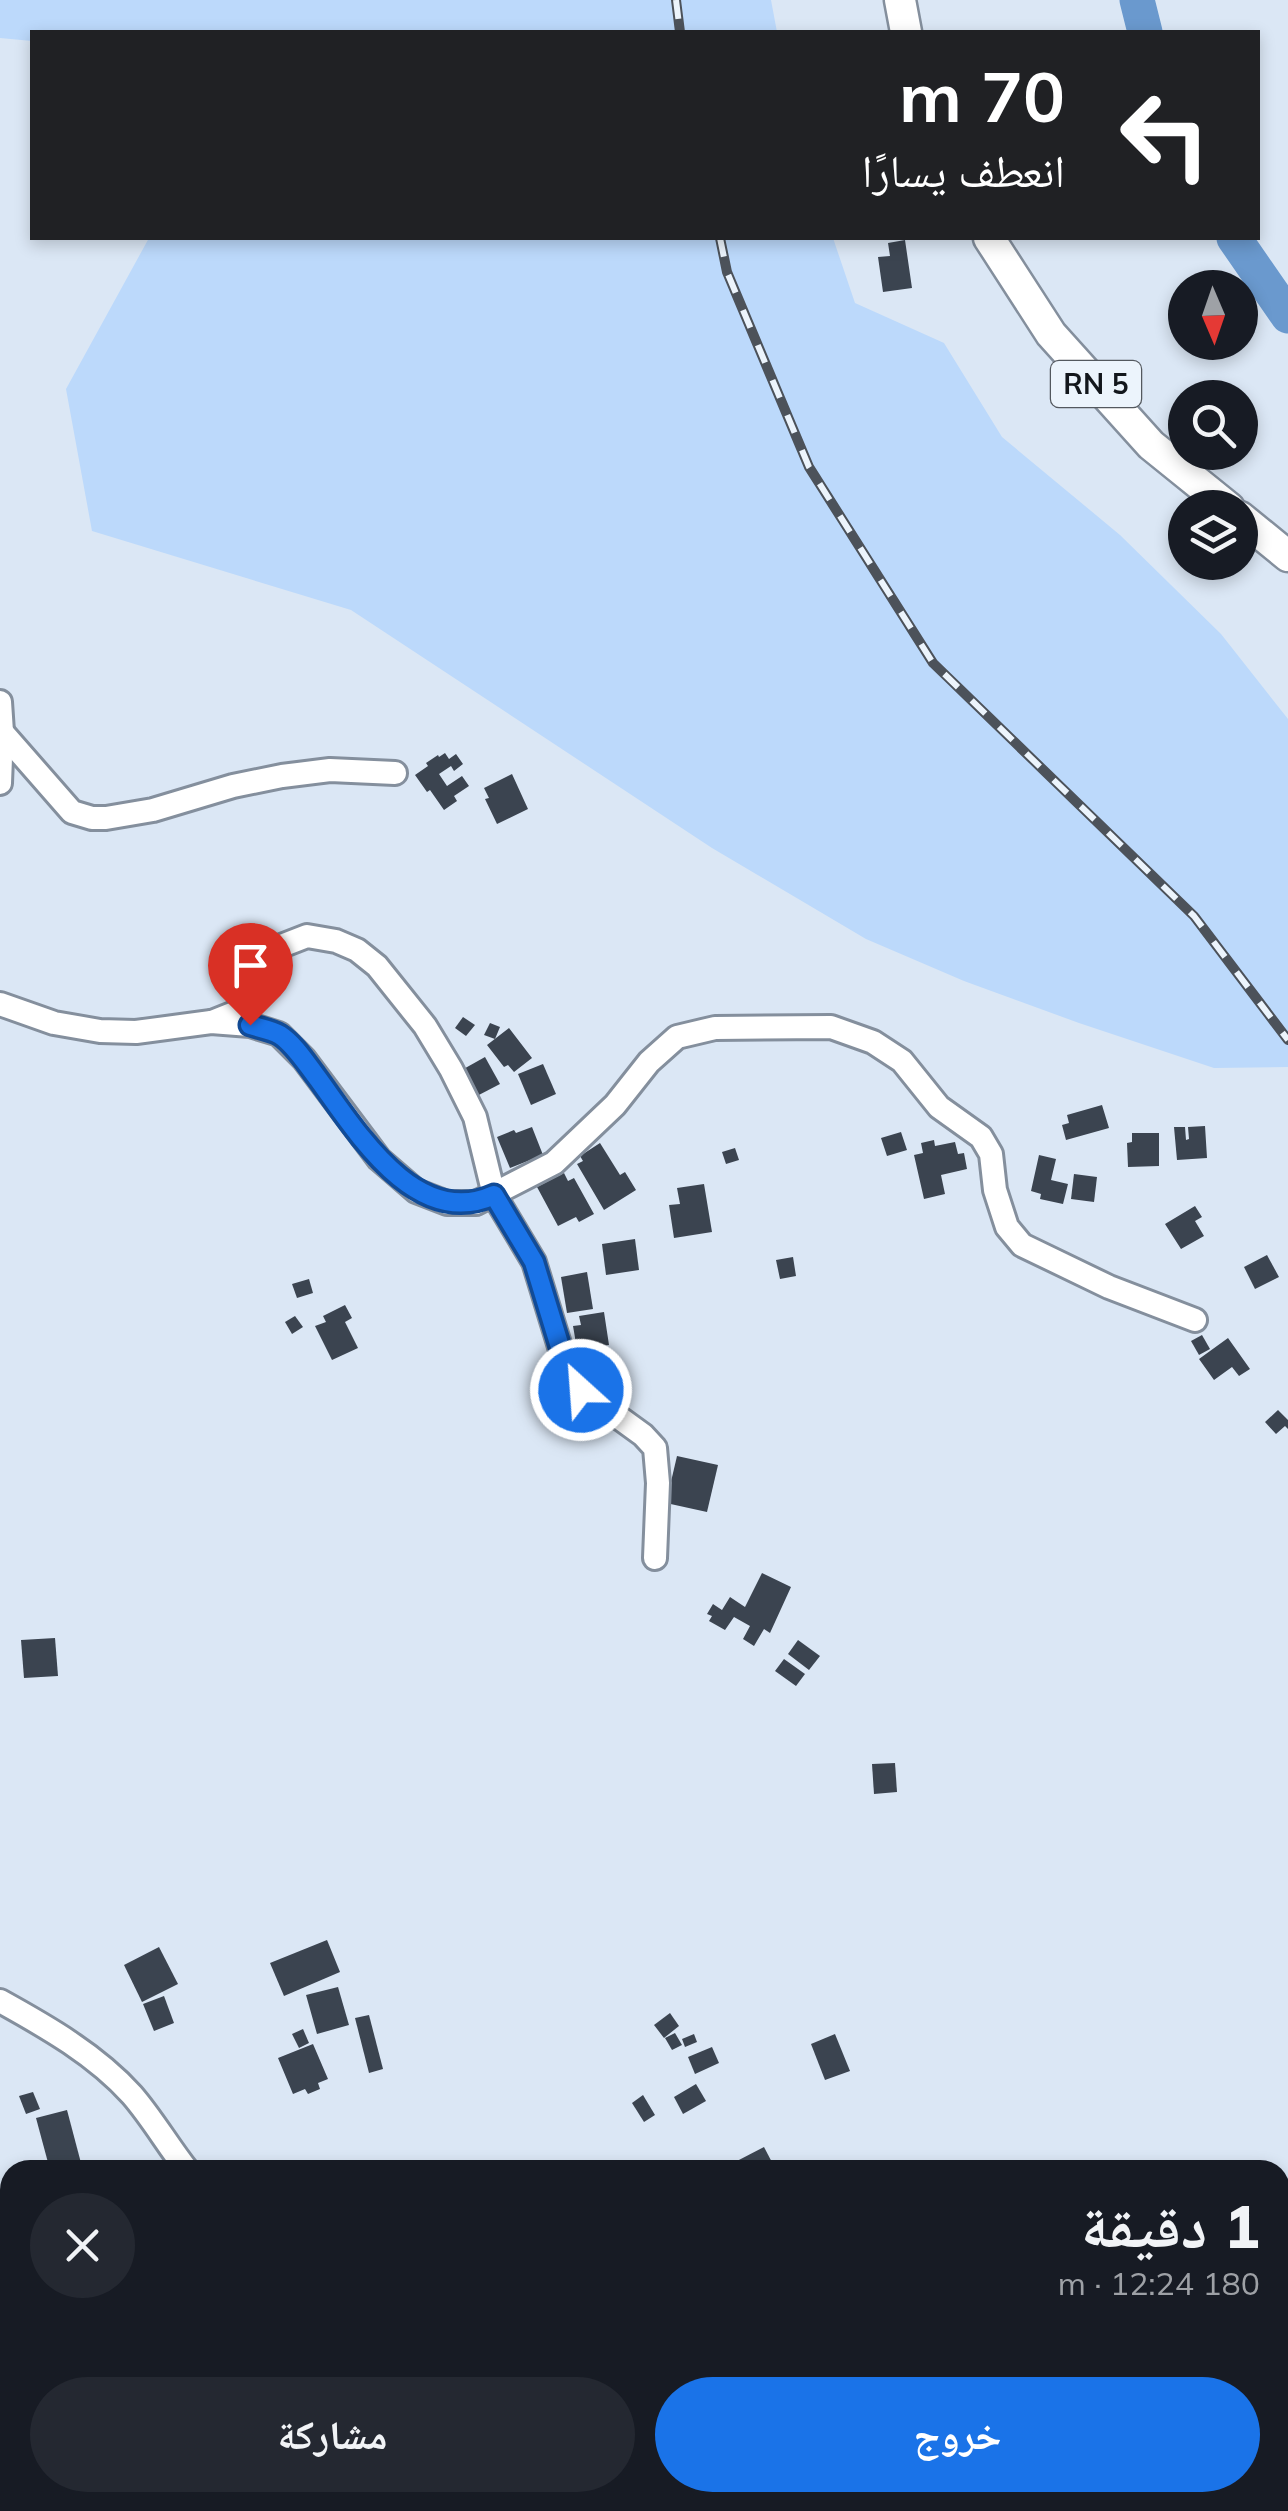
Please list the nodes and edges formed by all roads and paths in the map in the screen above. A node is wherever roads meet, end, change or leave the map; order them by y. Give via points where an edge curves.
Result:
1 (900, 0) edge
2 (906, 30) edge
3 (989, 240) edge
4 (1207, 490) edge
5 (1258, 531) edge
6 (1288, 556) edge
7 (0, 702) edge
8 (2, 732) edge
9 (395, 773) dead end
10 (0, 782) edge
11 (0, 1004) edge
12 (211, 1022) junction
13 (494, 1195) junction
14 (1195, 1320) dead end
15 (655, 1558) dead end
16 (0, 2001) edge
17 (179, 2160) edge

1 - 2 main road
3 - 4 main road, RN 5 via 1051,334 1151,445
5 - 6 main road
7 - 8 street
8 - 9 street via 72,812 92,818 153,810 282,776
8 - 10 street
11 - 12 street via 100,1031
12 - 13 street via 280,1034 379,1159 416,1190 448,1202 476,1203
12 - 13 street via 237,1012 253,969 271,950 307,936 357,950 377,966 451,1070 475,1117
13 - 14 street via 554,1163 677,1037 716,1028 831,1027 874,1042 902,1061 939,1107 981,1137 992,1154 994,1190 1007,1227 1022,1246
13 - 15 street via 534,1262 564,1360 581,1390 656,1448
16 - 17 street via 110,2072

